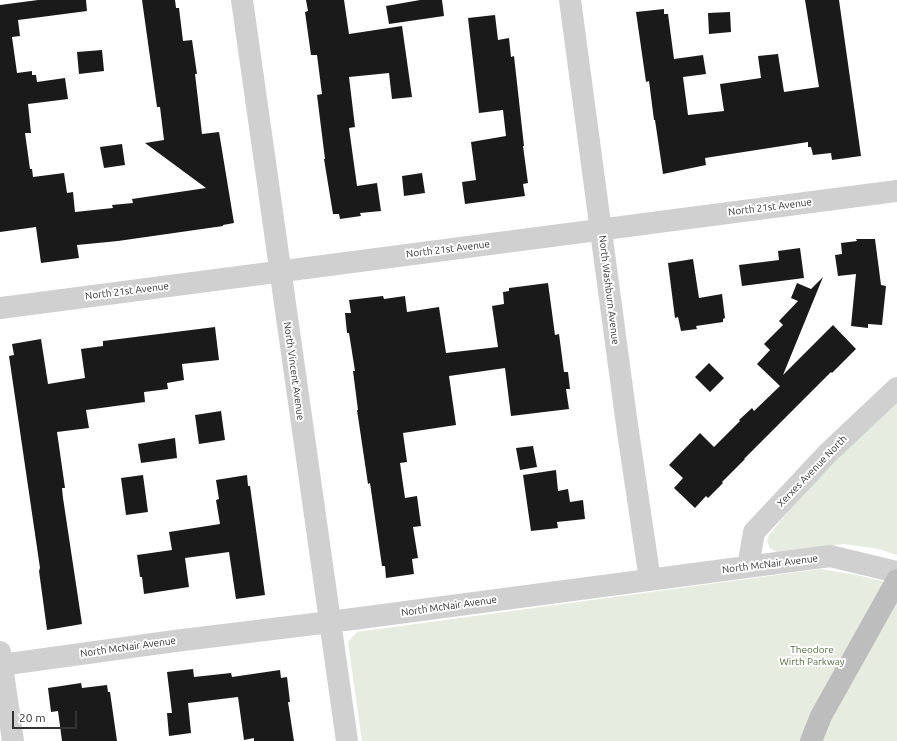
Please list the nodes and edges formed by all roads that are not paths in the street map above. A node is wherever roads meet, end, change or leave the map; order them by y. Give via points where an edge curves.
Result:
1 (242, 0) edge
2 (570, 0) edge
3 (897, 191) edge
4 (602, 229) junction
5 (280, 272) junction
6 (0, 308) edge
7 (897, 388) edge
8 (748, 567) junction
9 (897, 572) edge
10 (650, 580) junction
11 (897, 580) edge
12 (330, 622) junction
13 (1, 660) edge
14 (13, 741) edge
15 (347, 741) edge
16 (811, 741) edge

1 - 5 street, North Vincent Avenue
2 - 4 street, North Washburn Avenue
3 - 4 street, North 21st Avenue
4 - 5 street, North 21st Avenue
4 - 10 street, North Washburn Avenue
5 - 6 street, North 21st Avenue
5 - 12 street, North Vincent Avenue
7 - 8 street, Xerxes Avenue North via 828,453 754,532
8 - 9 street, North McNair Avenue via 830,556
8 - 10 street, North McNair Avenue
10 - 12 street, North McNair Avenue
11 - 16 street via 821,716
12 - 13 street, North McNair Avenue
12 - 15 street, North Vincent Avenue
13 - 14 street

